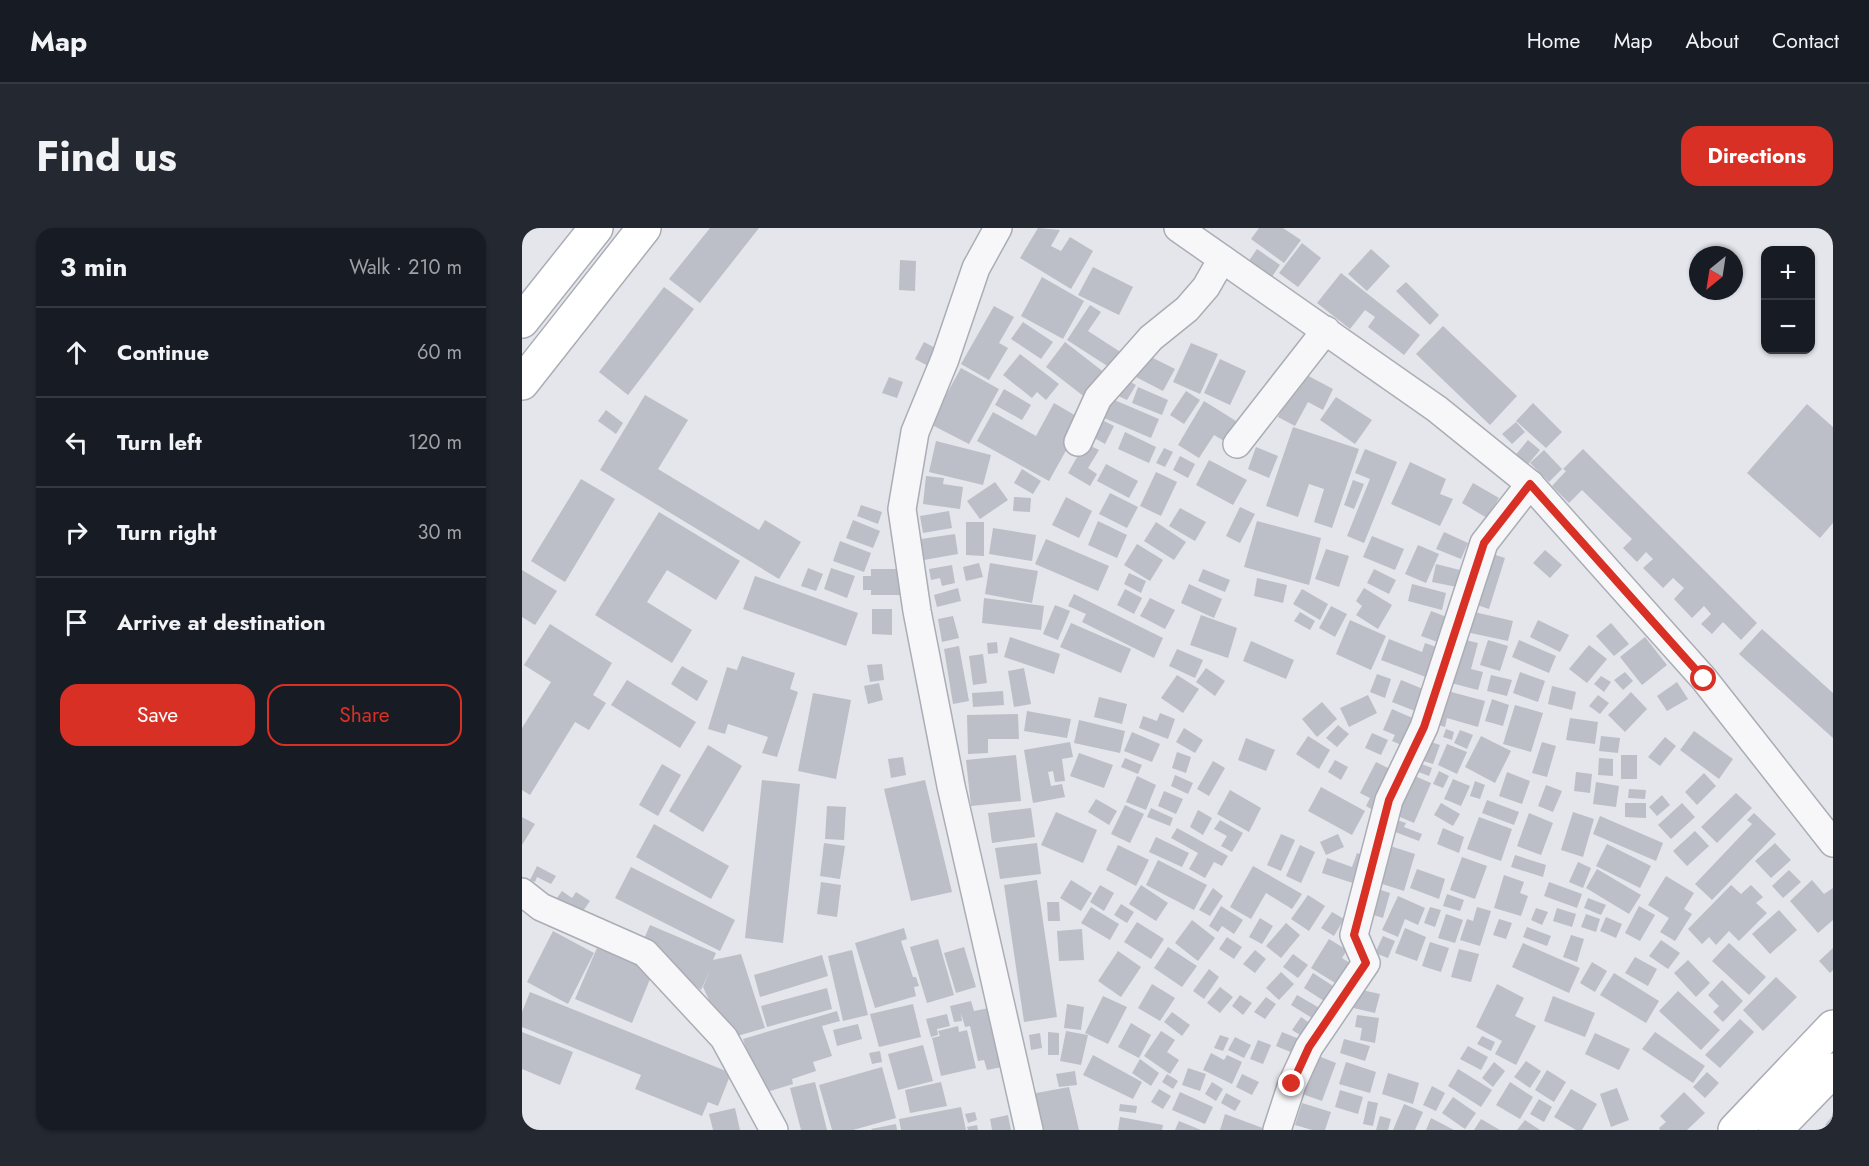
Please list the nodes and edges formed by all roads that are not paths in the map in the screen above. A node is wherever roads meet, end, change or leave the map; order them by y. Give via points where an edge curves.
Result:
1 (596, 228) edge
2 (644, 228) edge
3 (998, 228) edge
4 (1178, 228) edge
5 (1222, 259) junction
6 (522, 321) edge
7 (1326, 330) junction
8 (522, 383) edge
9 (1078, 442) dead end
10 (1237, 444) dead end
11 (1530, 484) junction
12 (1833, 843) edge
13 (522, 892) edge
14 (1833, 1027) edge
15 (1833, 1070) edge
16 (774, 1130) edge
17 (1029, 1130) edge
18 (1277, 1130) edge
19 (1735, 1130) edge
20 (1774, 1130) edge

1 - 6 main road
2 - 8 main road
3 - 17 street via 976,268 915,432 902,509 916,611 951,786
4 - 5 street
5 - 7 street
5 - 9 street via 1187,309 1151,338 1098,398
7 - 10 street
7 - 11 street via 1437,409
11 - 12 street via 1704,679
11 - 18 street via 1484,543 1424,727 1389,800 1354,935 1366,963 1309,1047
13 - 16 street via 541,907 645,953 724,1038
14 - 19 main road
15 - 20 main road

